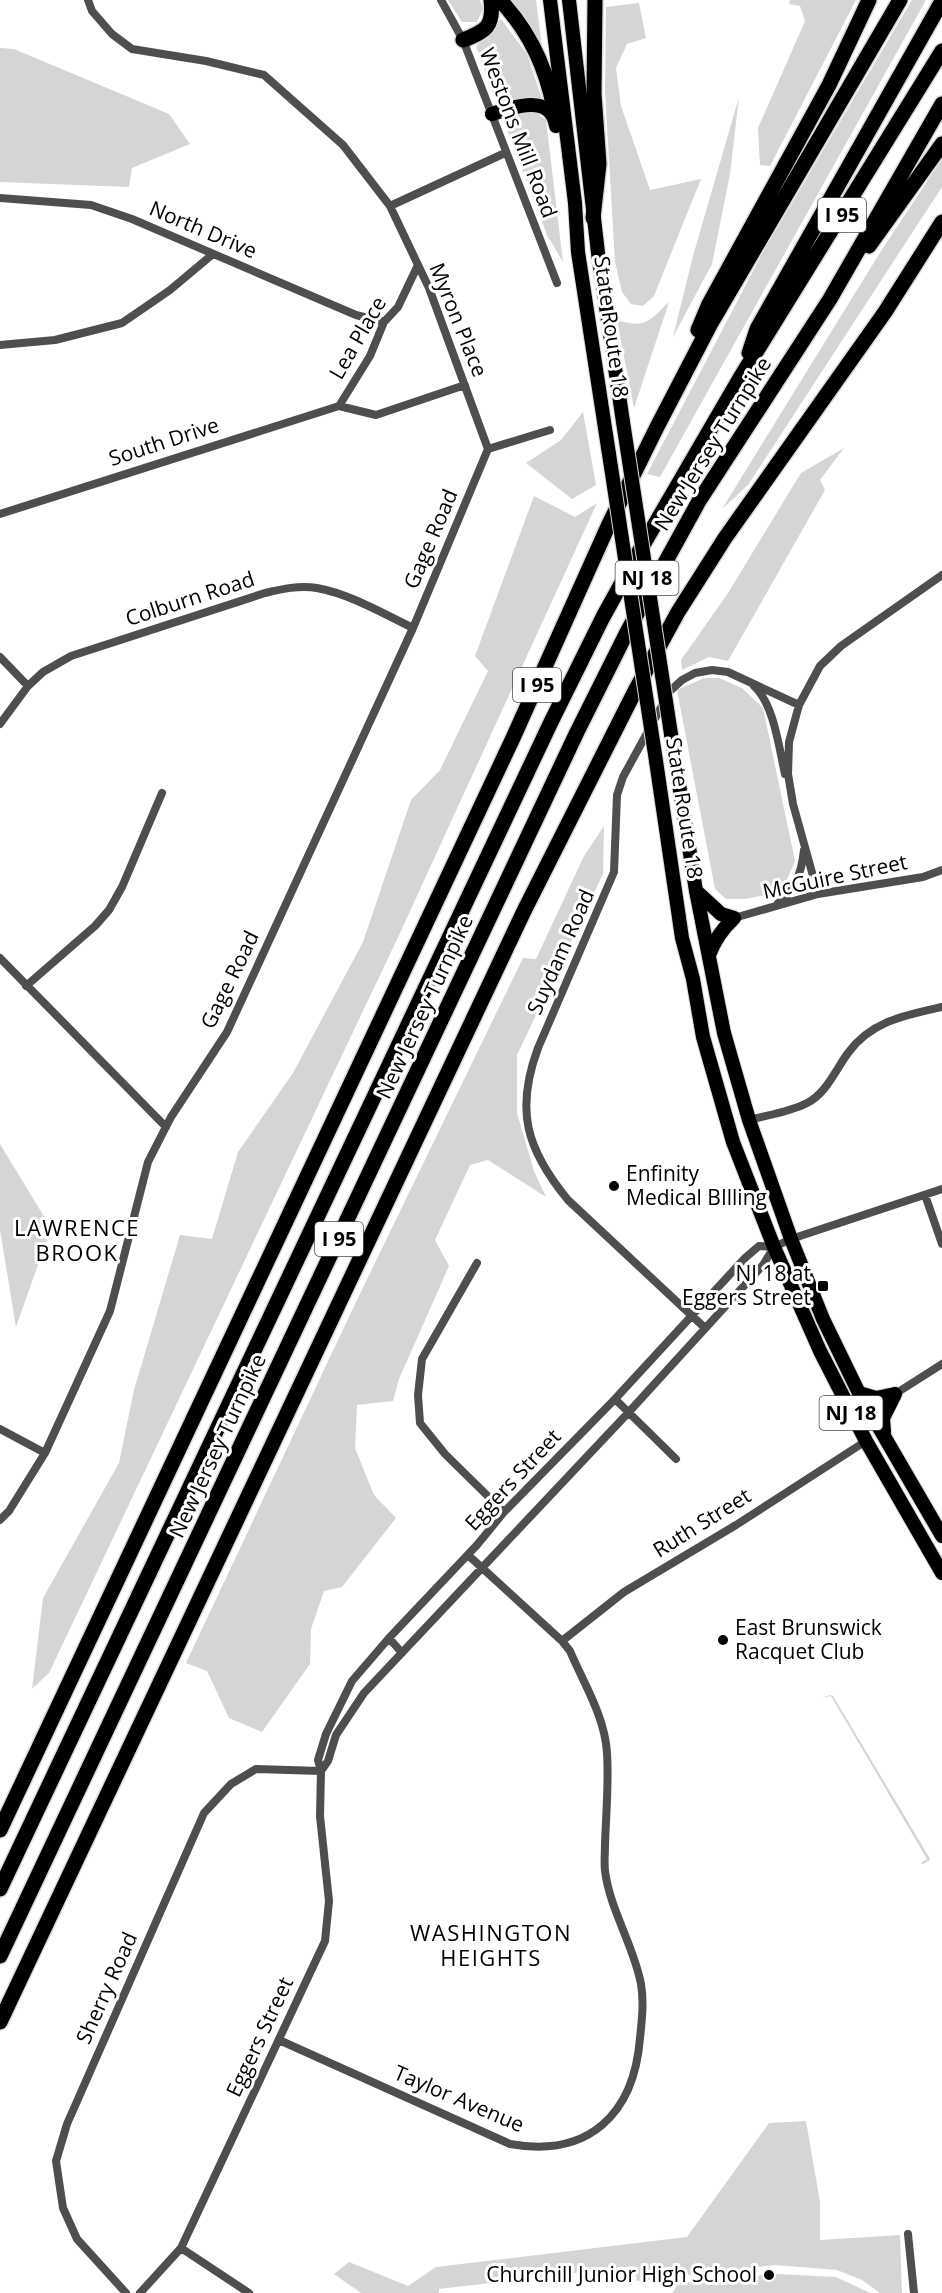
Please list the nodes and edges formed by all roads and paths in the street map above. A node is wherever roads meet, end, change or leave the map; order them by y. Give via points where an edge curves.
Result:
1 (88, 0) edge
2 (441, 0) edge
3 (491, 0) edge
4 (500, 0) edge
5 (550, 0) edge
6 (569, 0) edge
7 (595, 0) edge
8 (868, 0) edge
9 (900, 0) edge
10 (942, 1) edge
11 (463, 40) junction
12 (942, 51) edge
13 (942, 104) edge
14 (492, 114) junction
15 (556, 122) junction
16 (942, 144) edge
17 (505, 153) junction
18 (0, 198) edge
19 (390, 206) junction
20 (593, 218) junction
21 (942, 222) edge
22 (942, 238) edge
23 (578, 252) junction
24 (213, 254) junction
25 (418, 265) junction
26 (557, 283) dead end
27 (830, 299) junction
28 (885, 312) junction
29 (384, 322) junction
30 (0, 345) edge
31 (740, 378) junction
32 (465, 385) junction
33 (339, 406) junction
34 (657, 427) junction
35 (550, 430) dead end
36 (488, 449) junction
37 (0, 514) edge
38 (942, 575) edge
39 (413, 628) junction
40 (0, 657) edge
41 (747, 680) junction
42 (28, 686) junction
43 (799, 705) junction
44 (0, 724) edge
45 (162, 793) dead end
46 (793, 804) junction
47 (805, 846) junction
48 (942, 870) edge
49 (696, 891) junction
50 (818, 894) junction
51 (772, 906) junction
52 (734, 918) junction
53 (709, 955) junction
54 (0, 958) edge
55 (26, 986) junction
56 (942, 1007) edge
57 (749, 1120) junction
58 (166, 1127) junction
59 (942, 1189) edge
60 (925, 1195) junction
61 (791, 1239) junction
62 (942, 1244) edge
63 (774, 1247) junction
64 (477, 1263) dead end
65 (692, 1315) junction
66 (705, 1328) junction
67 (942, 1364) edge
68 (859, 1393) junction
69 (895, 1394) junction
70 (615, 1399) junction
71 (628, 1413) junction
72 (0, 1429) edge
73 (884, 1434) junction
74 (866, 1441) junction
75 (45, 1453) junction
76 (676, 1459) dead end
77 (504, 1512) junction
78 (0, 1520) edge
79 (942, 1536) edge
80 (468, 1555) junction
81 (483, 1568) junction
82 (942, 1573) edge
83 (389, 1638) junction
84 (562, 1641) junction
85 (402, 1653) junction
86 (321, 1771) junction
87 (0, 1830) edge
88 (0, 1889) edge
89 (0, 1956) edge
90 (0, 2022) edge
91 (279, 2040) junction
92 (908, 2234) dead end
93 (181, 2248) junction
94 (126, 2293) edge
95 (140, 2293) edge
96 (249, 2293) edge
97 (914, 2293) edge

1 - 19 street, Myron Place via 92,11 112,34 132,49 264,75 343,146
2 - 11 street, Westons Mill Road
3 - 11 highway via 488,27
4 - 15 highway via 538,56 550,88
5 - 23 highway, State Route 18 / NJ 18
6 - 20 highway, State Route 18 / NJ 18
7 - 20 highway via 594,94 599,164
8 - 34 highway via 829,85 709,304
9 - 34 highway, New Jersey Turnpike / I 95 via 710,325
10 - 31 highway via 757,328
11 - 14 street, Westons Mill Road
12 - 31 highway, New Jersey Turnpike / I 95
13 - 27 highway, New Jersey Turnpike / I 95
14 - 15 highway via 533,105
14 - 17 street, Westons Mill Road
15 - 23 highway via 566,202
16 - 27 highway
17 - 19 street
17 - 26 street, Westons Mill Road
18 - 24 street, North Drive via 92,206
19 - 25 street, Myron Place
20 - 49 highway, State Route 18 / NJ 18, bridge
21 - 28 highway, I 95
22 - 28 highway
23 - 63 highway, State Route 18 / NJ 18, bridge via 682,938 703,1037 734,1142
24 - 29 street, North Drive via 356,315
24 - 30 street via 122,323 55,340
25 - 29 street, Lea Place via 398,307
25 - 32 street, Myron Place
27 - 89 highway, New Jersey Turnpike / I 95 via 699,501 627,632
28 - 90 highway, I 95 via 700,575 605,748 524,911
29 - 33 street, Lea Place via 370,356
31 - 88 highway, New Jersey Turnpike / I 95 via 603,617 551,722
32 - 33 street, Lea Place via 376,415
32 - 36 street, Myron Place
33 - 37 street, South Drive
34 - 87 highway, New Jersey Turnpike / I 95
35 - 36 street
36 - 39 street, Gage Road
38 - 43 street via 841,646 820,666
39 - 42 street, Colburn Road via 340,594 293,587 265,592 71,656
39 - 58 street, Gage Road via 227,1032
40 - 42 street
41 - 43 street, Suydam Road
41 - 46 street via 760,692 769,710
41 - 65 street, Suydam Road via 712,670 682,680 670,692 623,777 617,795 615,872 538,1048 527,1089 533,1147 554,1183
42 - 44 street, Colburn Road
43 - 46 street via 789,742 788,774
45 - 55 street via 109,910
46 - 47 street
47 - 50 street
47 - 51 street via 794,886 787,897
48 - 50 street, McGuire Street via 923,877
49 - 52 highway via 721,914
49 - 53 highway, State Route 18 / NJ 18
50 - 51 street, McGuire Street
51 - 52 street, McGuire Street
52 - 53 highway via 722,929
53 - 57 highway, State Route 18 / NJ 18 via 724,1033
54 - 55 street
55 - 58 street
56 - 57 street via 900,1016 875,1027 850,1050 823,1090 808,1103
57 - 61 highway, State Route 18 / NJ 18
58 - 75 street, Gage Road via 148,1162 110,1311
59 - 60 street, Eggers Street
60 - 61 street, Eggers Street
60 - 62 street
61 - 63 street, Eggers Street
61 - 68 highway, State Route 18 / NJ 18 via 823,1319
63 - 65 street, Eggers Street via 759,1246
63 - 66 street, Eggers Street via 763,1265
63 - 74 highway, State Route 18 / NJ 18
64 - 77 street via 422,1359 420,1422 445,1454
65 - 66 street, Suydam Road
65 - 70 street, Eggers Street
66 - 71 street, Eggers Street
67 - 69 street
68 - 69 highway via 876,1398
68 - 73 highway, State Route 18 / NJ 18
69 - 73 highway via 883,1418
70 - 71 street
70 - 77 street, Eggers Street
71 - 76 street
71 - 81 street, Eggers Street
72 - 75 street
73 - 79 highway, State Route 18 / NJ 18
74 - 82 highway, State Route 18 / NJ 18
74 - 84 street, Ruth Street via 624,1592
75 - 78 street, Gage Road
77 - 80 street, Eggers Street
80 - 81 street, Taylor Avenue
80 - 83 street, Eggers Street
81 - 84 street, Taylor Avenue
81 - 85 street, Eggers Street
83 - 85 street
83 - 86 street, Eggers Street via 352,1681 337,1709 318,1760
84 - 91 street, Taylor Avenue via 603,1726 607,1753 605,1871 640,1982 643,2008 639,2054 621,2104 594,2133 576,2140 510,2144
85 - 86 street, Eggers Street via 347,1716
86 - 91 street, Eggers Street via 320,1816 329,1901 325,1941
86 - 94 street, Sherry Road via 256,1769 231,1784 204,1813 67,2124 56,2161 63,2208 77,2239
91 - 93 street, Eggers Street
92 - 97 street
93 - 95 street, Eggers Street
93 - 96 street

